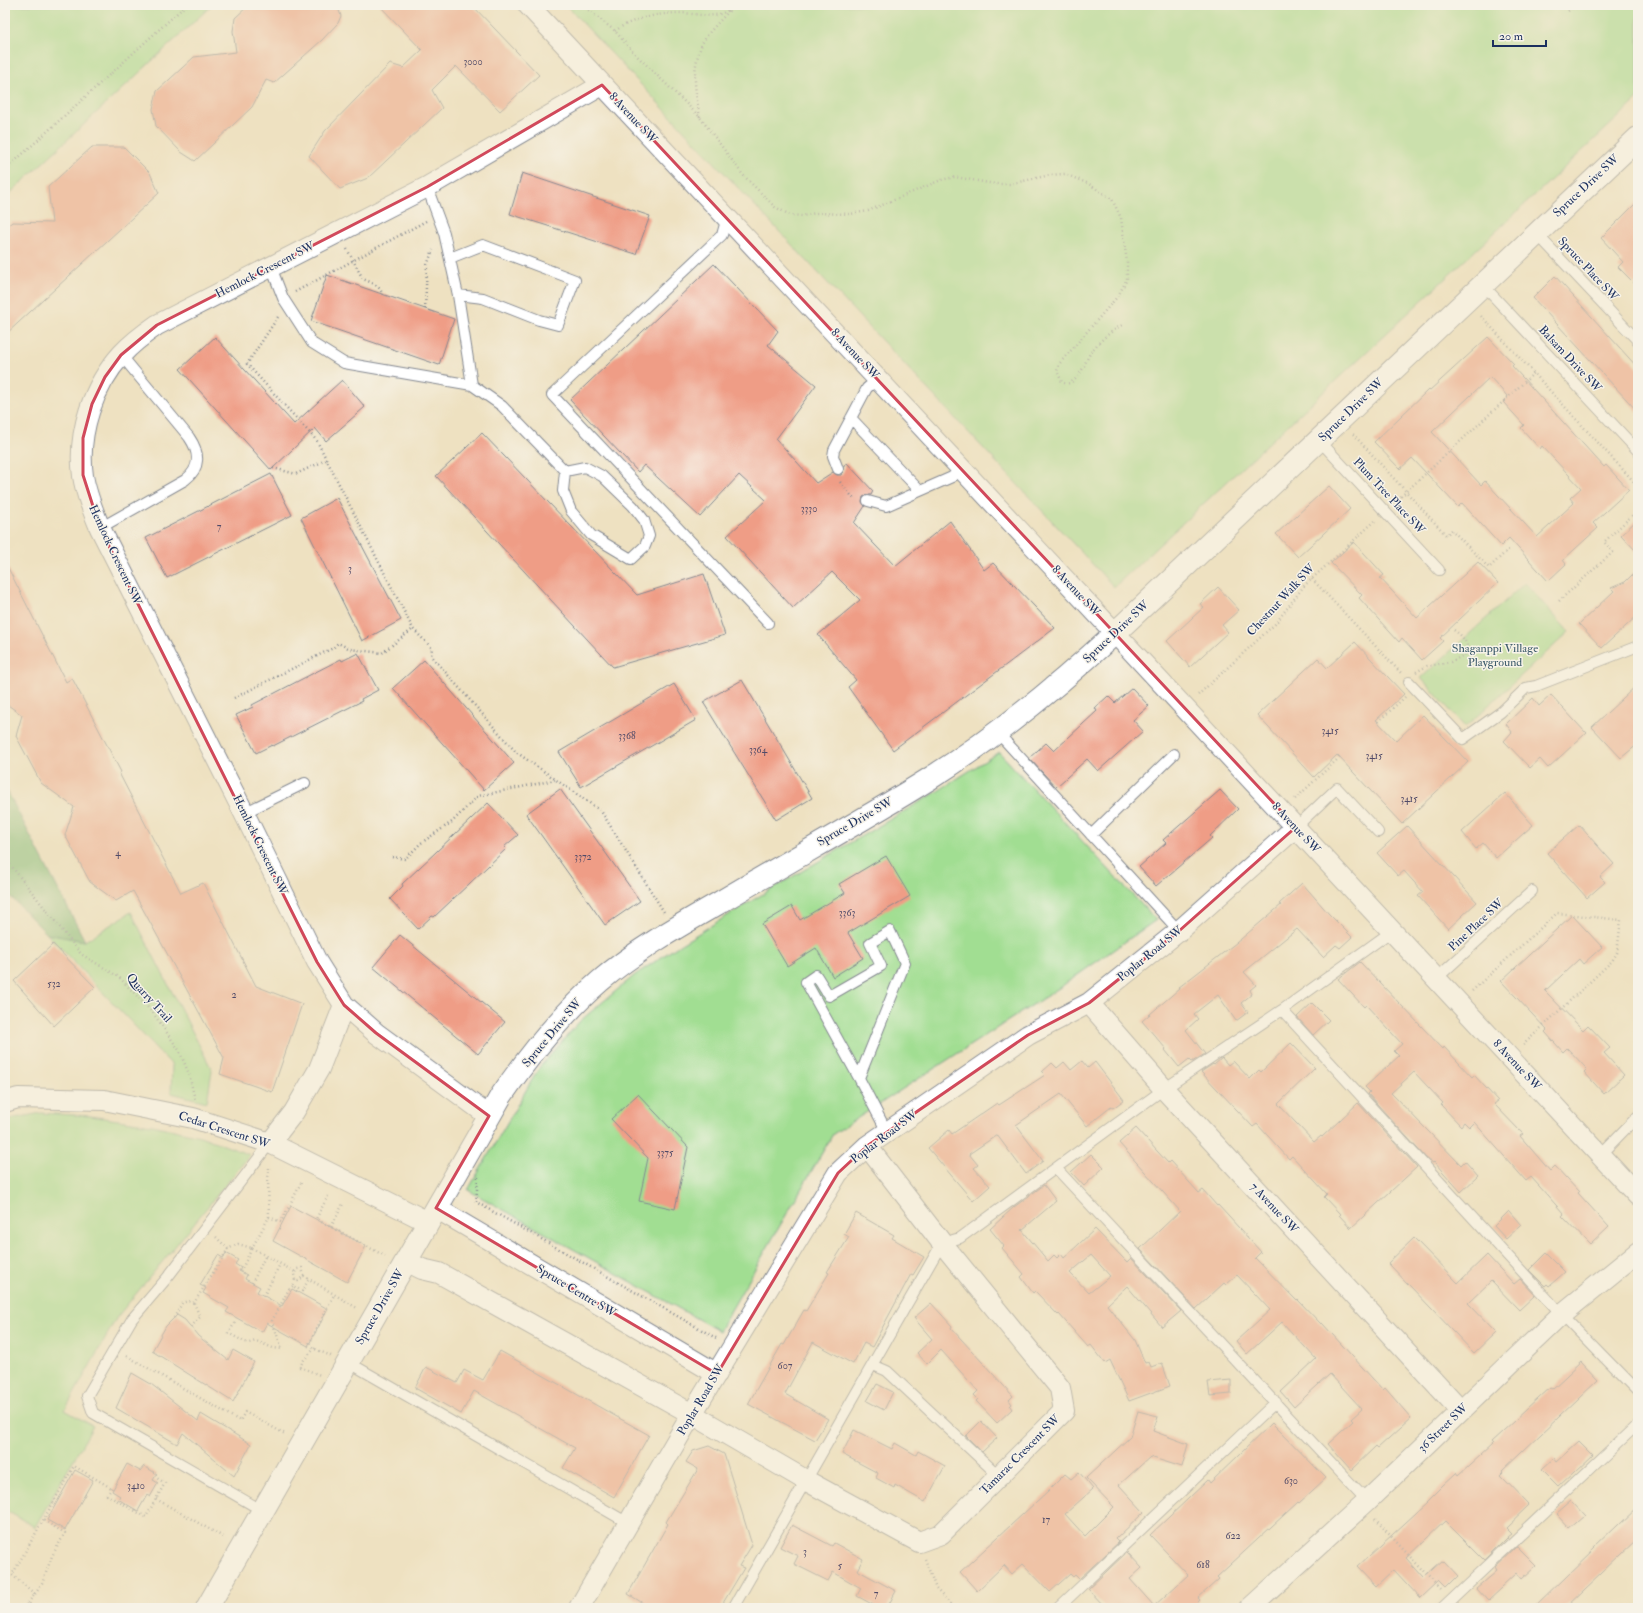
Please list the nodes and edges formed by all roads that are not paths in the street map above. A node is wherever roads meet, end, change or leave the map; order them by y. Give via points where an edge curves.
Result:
1 (528, 5) edge
2 (602, 85) junction
3 (1638, 138) edge
4 (427, 187) junction
5 (726, 217) junction
6 (1536, 233) junction
7 (450, 258) junction
8 (271, 267) junction
9 (1483, 285) junction
10 (458, 295) junction
11 (1638, 341) edge
12 (121, 355) junction
13 (878, 379) junction
14 (472, 385) junction
15 (851, 418) junction
16 (1319, 440) junction
17 (1638, 451) edge
18 (962, 468) junction
19 (838, 469) dead end
20 (565, 471) junction
21 (920, 491) junction
22 (864, 503) road end
23 (100, 528) junction
24 (1439, 570) dead end
25 (768, 622) dead end
26 (1115, 633) junction
27 (1638, 646) edge
28 (1410, 682) road end
29 (998, 733) junction
30 (1174, 754) dead end
31 (305, 783) dead end
32 (244, 813) junction
33 (1296, 827) junction
34 (1378, 832) dead end
35 (1091, 835) junction
36 (1532, 891) dead end
37 (1392, 931) junction
38 (1179, 932) junction
39 (1436, 979) junction
40 (1089, 1003) junction
41 (344, 1005) junction
42 (1282, 1010) junction
43 (859, 1078) junction
44 (1164, 1089) junction
45 (5, 1102) edge
46 (489, 1116) junction
47 (1638, 1116) edge
48 (888, 1132) junction
49 (270, 1143) junction
50 (866, 1146) junction
51 (1600, 1155) junction
52 (1056, 1168) junction
53 (1638, 1196) edge
54 (432, 1215) junction
55 (942, 1243) junction
56 (1638, 1252) edge
57 (406, 1261) junction
58 (1562, 1314) junction
59 (340, 1360) junction
60 (873, 1365) junction
61 (717, 1374) junction
62 (1638, 1392) edge
63 (1276, 1402) junction
64 (1461, 1411) junction
65 (692, 1414) junction
66 (1638, 1423) edge
67 (999, 1476) junction
68 (807, 1481) junction
69 (1368, 1508) junction
70 (263, 1511) junction
71 (628, 1523) junction
72 (588, 1604) edge
73 (207, 1608) edge
74 (733, 1608) edge
75 (1058, 1608) edge
76 (1250, 1608) edge
77 (1442, 1608) edge

1 - 2 street, 8 Avenue SW
2 - 4 street, Hemlock Crescent SW
2 - 5 street, 8 Avenue SW
3 - 6 street, Spruce Drive SW
4 - 7 lane
4 - 8 street, Hemlock Crescent SW
5 - 13 street, 8 Avenue SW
5 - 25 lane via 722,236 552,395
6 - 9 street, Spruce Drive SW
6 - 11 lane, Spruce Place SW
7 - 10 lane
7 - 10 lane via 483,245 575,280 558,325 483,298
8 - 12 street, Hemlock Crescent SW via 157,325
8 - 14 lane via 283,298 312,343 344,363
9 - 16 street, Spruce Drive SW
9 - 17 lane, Balsam Drive SW
10 - 14 lane
12 - 23 street, Hemlock Crescent SW via 105,377 92,404 83,438 83,475 88,499
12 - 23 lane via 189,437 196,449 198,462 195,470 185,480
13 - 15 lane via 868,388
13 - 18 street, 8 Avenue SW
14 - 20 lane via 502,406
15 - 19 lane via 834,450 833,456
15 - 21 lane
16 - 24 lane, Plum Tree Place SW
16 - 26 street, Spruce Drive SW
18 - 21 lane via 952,477
18 - 26 street, 8 Avenue SW
20 - 20 lane via 563,491 571,511 591,534 631,559 645,546 648,536 644,520 602,476 585,467
21 - 22 lane via 886,506
23 - 32 street, Hemlock Crescent SW
26 - 29 street, Spruce Drive SW
26 - 33 street, 8 Avenue SW
27 - 28 lane via 1526,688 1501,712 1463,739
29 - 35 lane
29 - 46 street, Spruce Drive SW via 928,779 695,916 602,979 557,1023 510,1083
30 - 35 lane
31 - 32 lane
32 - 41 street, Hemlock Crescent SW via 317,962
33 - 34 lane via 1337,788
33 - 37 street, 8 Avenue SW
33 - 38 street, Poplar Road SW
35 - 38 lane
36 - 39 lane, Pine Place SW
37 - 39 street, 8 Avenue SW
37 - 42 lane
38 - 40 street, Poplar Road SW
39 - 51 street, 8 Avenue SW
40 - 44 street, 7 Avenue SW
40 - 48 street, Poplar Road SW via 1028,1034
41 - 46 street, Hemlock Crescent SW via 376,1033
41 - 49 street via 320,1068 294,1112
42 - 44 lane
42 - 58 lane
43 - 43 lane via 905,963 890,931 870,943 881,966 829,996 816,975 806,982
43 - 48 lane
44 - 52 lane
44 - 64 street, 7 Avenue SW
45 - 49 street, Cedar Crescent SW via 18,1098 104,1100 193,1118
46 - 54 street, Spruce Drive SW
47 - 51 lane
48 - 50 street, Poplar Road SW
49 - 54 street, Cedar Crescent SW
49 - 70 lane via 167,1278 132,1319 87,1396 93,1413
50 - 55 street, Tamarac Crescent SW
50 - 61 street, Poplar Road SW via 838,1173
51 - 53 street, 8 Avenue SW
52 - 55 lane via 960,1238
52 - 63 lane
54 - 57 street, Spruce Drive SW
54 - 61 street, Spruce Centre SW
55 - 60 lane
55 - 67 street, Tamarac Crescent SW via 1060,1388 1064,1411
56 - 58 street, 36 Street SW
57 - 59 street, Spruce Drive SW
57 - 65 street via 422,1269 439,1273
58 - 62 lane
58 - 64 street, 36 Street SW
59 - 70 street, Spruce Drive SW
59 - 71 lane
60 - 67 lane via 887,1371
60 - 68 lane
61 - 65 street, Poplar Road SW
63 - 69 lane
63 - 75 lane
64 - 69 street, 36 Street SW
65 - 68 street
65 - 71 street, Poplar Road SW
66 - 77 lane
67 - 68 street, Tamarac Crescent SW via 941,1534 919,1542
68 - 74 lane
69 - 76 street, 36 Street SW
70 - 73 street, Spruce Drive SW
71 - 72 street, Poplar Road SW

